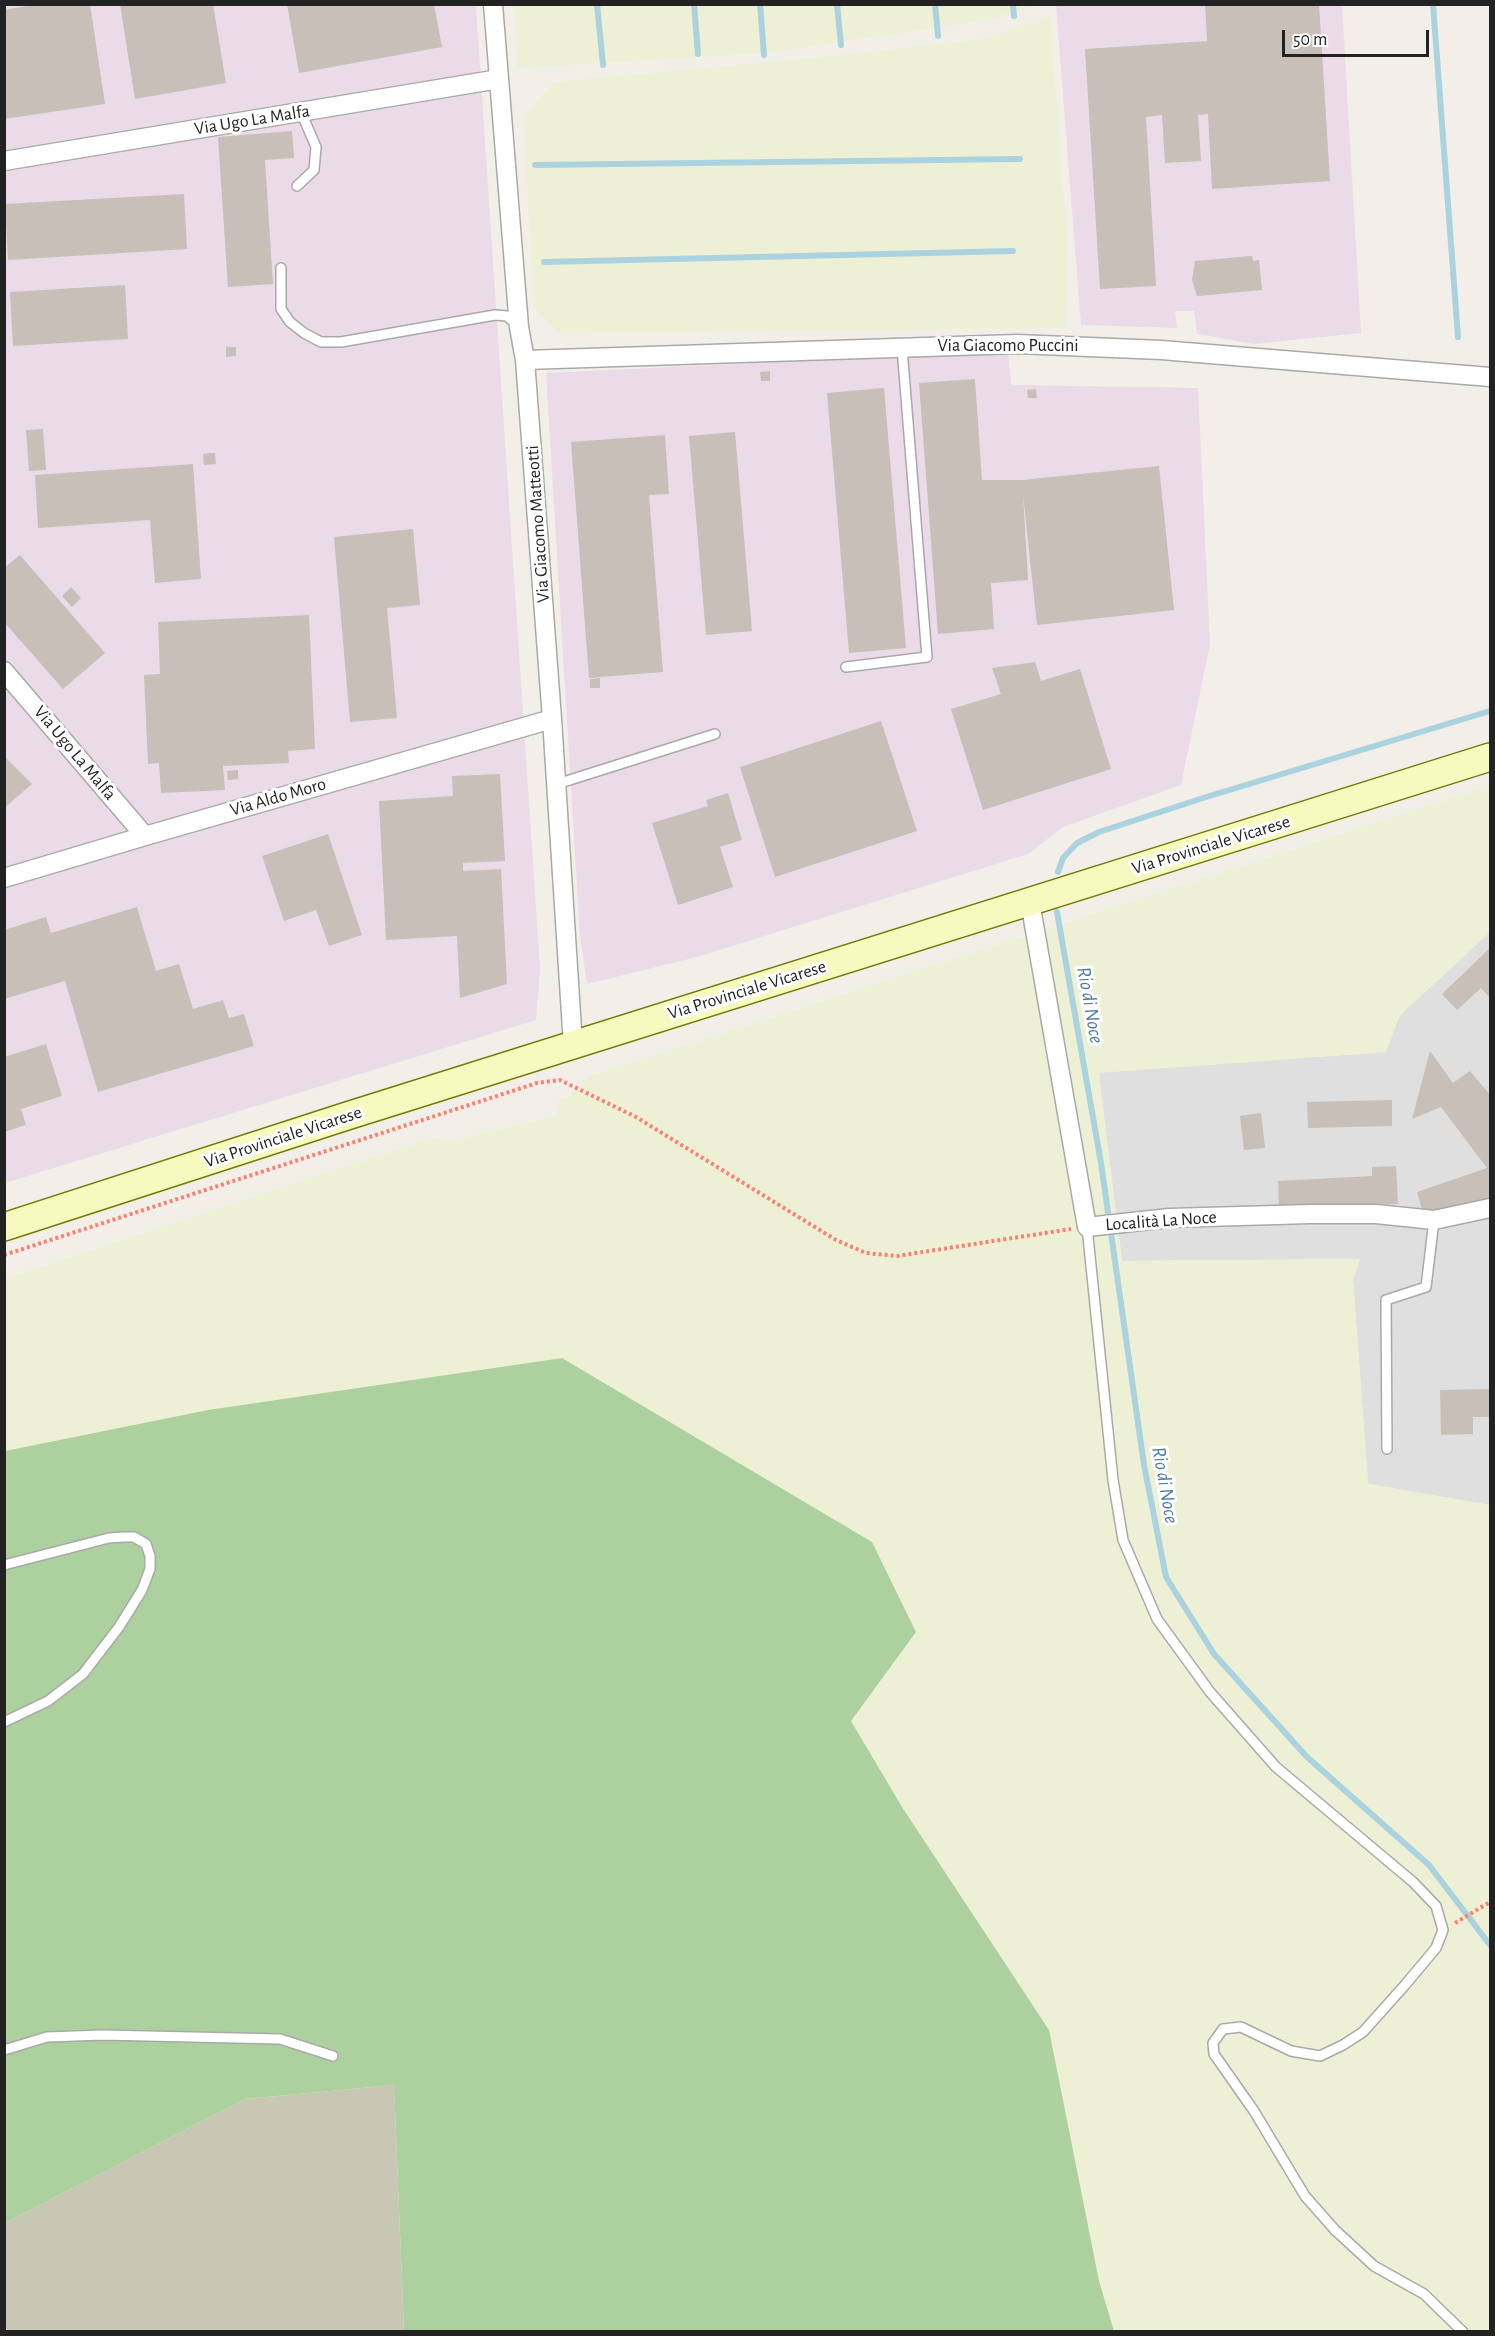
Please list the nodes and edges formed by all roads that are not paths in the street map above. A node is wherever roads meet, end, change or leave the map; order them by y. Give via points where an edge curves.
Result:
1 (493, 4) edge
2 (499, 79) junction
3 (302, 112) junction
4 (4, 161) edge
5 (297, 186) dead end
6 (281, 268) dead end
7 (519, 327) junction
8 (902, 348) junction
9 (525, 360) junction
10 (1491, 377) edge
11 (846, 667) dead end
12 (4, 671) edge
13 (552, 719) junction
14 (715, 734) dead end
15 (1491, 757) edge
16 (557, 784) junction
17 (145, 836) junction
18 (4, 878) edge
19 (1030, 902) junction
20 (573, 1045) junction
21 (1491, 1208) edge
22 (1434, 1220) junction
23 (1101, 1225) junction
24 (4, 1227) edge
25 (1387, 1449) dead end
26 (4, 1565) edge
27 (4, 1722) edge
28 (4, 2050) edge
29 (333, 2056) dead end
30 (1463, 2331) edge

1 - 2 street, Via Giacomo Matteotti
2 - 3 street, Via Ugo La Malfa
2 - 7 street, Via Giacomo Matteotti
3 - 4 street, Via Ugo La Malfa
3 - 5 lane via 316,147 314,170
6 - 7 lane via 281,309 290,322 321,342 341,342 495,315 507,316
7 - 9 street, Via Giacomo Matteotti
8 - 9 street, Via Giacomo Puccini
8 - 10 street, Via Giacomo Puccini via 1017,344 1101,347
8 - 11 lane via 927,657
9 - 13 street, Via Giacomo Matteotti
12 - 17 street, Via Ugo La Malfa
13 - 16 street, Via Giacomo Matteotti
13 - 17 street, Via Aldo Moro
14 - 16 lane
15 - 19 main road, Via Provinciale Vicarese
16 - 20 street, Via Giacomo Matteotti
17 - 18 street, Via Aldo Moro
19 - 20 main road, Via Provinciale Vicarese
19 - 23 street, Località La Noce
20 - 24 main road, Via Provinciale Vicarese
21 - 22 street, Località La Noce
22 - 23 street, Località La Noce via 1376,1214 1311,1214 1169,1218
22 - 25 lane via 1426,1287 1386,1300
23 - 30 lane via 1113,1480 1121,1530 1157,1618 1210,1692 1276,1767 1413,1882 1436,1906 1443,1930 1436,1948 1405,1985 1363,2032 1343,2045 1320,2056 1291,2051 1241,2027 1222,2029 1213,2043 1214,2054 1305,2196 1335,2230 1374,2266 1424,2294
26 - 27 lane via 124,1537 134,1537 146,1544 150,1556 150,1569 120,1627 83,1674 48,1701
28 - 29 lane via 47,2037 103,2035 280,2039

